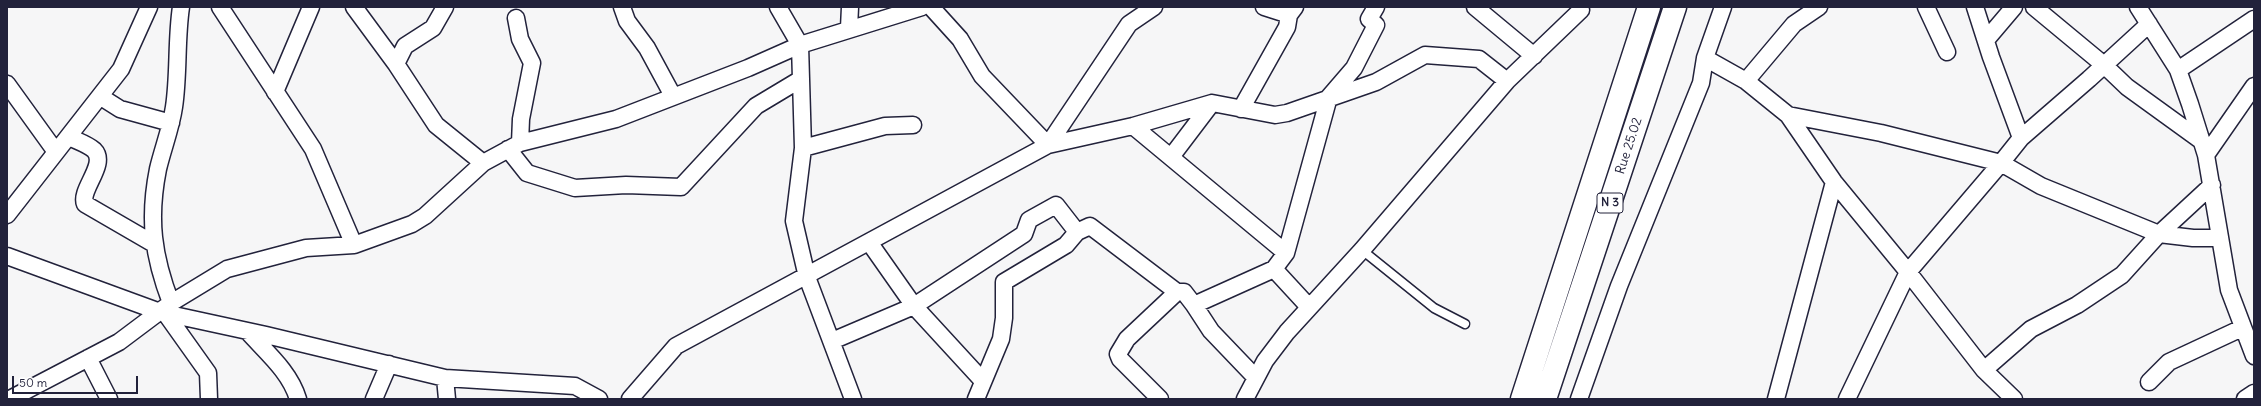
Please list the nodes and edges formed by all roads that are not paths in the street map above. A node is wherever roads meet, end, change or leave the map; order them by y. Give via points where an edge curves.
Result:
1 (149, 7) edge
2 (181, 7) edge
3 (220, 7) edge
4 (311, 7) edge
5 (354, 7) edge
6 (445, 7) edge
7 (622, 7) edge
8 (778, 7) edge
9 (850, 7) edge
10 (922, 7) edge
11 (931, 7) edge
12 (1154, 7) edge
13 (1264, 7) edge
14 (1376, 7) edge
15 (1475, 7) edge
16 (1649, 7) edge
17 (1675, 7) edge
18 (1722, 7) edge
19 (1819, 7) edge
20 (1926, 7) edge
21 (1975, 7) edge
22 (2014, 7) edge
23 (2034, 7) edge
24 (2138, 7) edge
25 (1580, 10) dead end
26 (1292, 11) edge
27 (516, 18) dead end
28 (2254, 19) edge
29 (2149, 24) junction
30 (848, 28) junction
31 (1986, 40) junction
32 (800, 45) junction
33 (1948, 52) dead end
34 (1534, 56) junction
35 (1705, 58) junction
36 (396, 64) junction
37 (2104, 65) junction
38 (2178, 70) junction
39 (801, 80) junction
40 (1507, 81) junction
41 (1746, 81) junction
42 (7, 84) edge
43 (2253, 89) edge
44 (275, 92) junction
45 (673, 96) junction
46 (101, 97) junction
47 (1329, 97) junction
48 (1212, 103) junction
49 (1241, 109) junction
50 (1788, 115) junction
51 (171, 123) junction
52 (912, 125) dead end
53 (1133, 126) junction
54 (68, 137) junction
55 (2021, 138) junction
56 (1048, 144) junction
57 (514, 146) junction
58 (803, 148) junction
59 (2204, 149) junction
60 (56, 152) junction
61 (1171, 157) junction
62 (483, 163) junction
63 (2001, 163) junction
64 (1834, 182) junction
65 (2212, 185) junction
66 (7, 215) edge
67 (1078, 232) junction
68 (2159, 234) junction
69 (2219, 238) junction
70 (869, 242) junction
71 (154, 244) junction
72 (354, 245) junction
73 (1362, 250) junction
74 (1286, 252) junction
75 (7, 256) edge
76 (1274, 269) junction
77 (1908, 272) junction
78 (807, 277) junction
79 (1177, 292) junction
80 (1194, 305) junction
81 (914, 306) junction
82 (1309, 307) junction
83 (166, 310) junction
84 (1465, 324) dead end
85 (2242, 328) junction
86 (248, 332) junction
87 (832, 341) junction
88 (2254, 356) edge
89 (88, 358) junction
90 (389, 364) junction
91 (1984, 370) junction
92 (445, 378) junction
93 (1256, 378) junction
94 (982, 380) junction
95 (2149, 382) dead end
96 (2254, 393) edge
97 (1247, 398) edge
98 (10, 399) edge
99 (109, 399) edge
100 (209, 399) edge
101 (298, 399) edge
102 (374, 399) edge
103 (448, 399) edge
104 (599, 399) edge
105 (630, 399) edge
106 (853, 399) edge
107 (976, 399) edge
108 (1160, 399) edge
109 (1522, 399) edge
110 (1545, 399) edge
111 (1579, 399) edge
112 (1776, 399) edge
113 (1847, 399) edge
114 (2014, 399) edge
115 (2245, 399) edge

1 - 46 street via 122,69
2 - 51 street via 178,81
3 - 44 street
4 - 44 street
5 - 36 street
6 - 36 street via 432,28 405,46
7 - 45 street via 627,21 647,48
8 - 32 street
9 - 30 street
10 - 30 street
11 - 56 street via 960,39 982,76
12 - 56 street via 1129,24
13 - 26 street
14 - 47 street via 1369,19 1376,25 1354,68
15 - 34 street
16 - 109 main road, N 3
17 - 110 main road, Rue 25.02 / N 3
18 - 35 street
19 - 41 street via 1794,24
20 - 33 street
21 - 31 street
22 - 31 street
23 - 37 street
24 - 29 street
25 - 34 street
26 - 49 street via 1287,27
27 - 57 street via 520,39 532,63
28 - 38 street
29 - 37 street
29 - 38 street
30 - 32 street
31 - 55 street
32 - 39 street
32 - 45 street
34 - 40 street
35 - 41 street
35 - 111 street via 1701,83 1619,286
36 - 62 street via 436,126
37 - 55 street
37 - 59 street
38 - 59 street
39 - 57 street via 756,106 681,187 574,188 527,173
39 - 58 street
40 - 47 street via 1479,59 1425,55 1376,82
40 - 73 street
41 - 50 street
42 - 60 street
43 - 59 street
44 - 72 street via 313,149
45 - 57 street via 616,119
46 - 51 street via 120,109
46 - 54 street
47 - 49 street via 1275,115
47 - 74 street
48 - 49 street
48 - 53 street
48 - 61 street
50 - 63 street via 1905,138
50 - 64 street
51 - 71 street via 158,168 153,207
52 - 58 street via 885,126
53 - 56 street
53 - 61 street
54 - 60 street
54 - 71 street via 93,149 98,158 83,198 85,204
55 - 63 street
56 - 70 street
57 - 62 street
58 - 78 street via 794,221
59 - 65 street
60 - 66 street
61 - 74 street
62 - 72 street via 425,216 412,224
63 - 68 street via 2041,186
63 - 77 street
64 - 77 street
64 - 112 street
65 - 68 street
65 - 69 street
67 - 79 street via 1090,226
67 - 81 street via 1056,205 1029,220 1024,234
67 - 94 street via 1066,244 1004,282 1001,339
68 - 69 street
68 - 91 street via 2122,275 2077,305 2031,329
69 - 85 street via 2229,290
70 - 78 street
70 - 81 street
71 - 83 street
72 - 83 street via 306,248 227,269
73 - 82 street
73 - 84 lane via 1434,308
74 - 76 street
75 - 83 street
76 - 80 street
76 - 82 street
77 - 91 street
77 - 113 street
78 - 87 street
78 - 105 street via 676,346
79 - 80 street via 1184,292
79 - 108 street via 1127,339 1118,354
80 - 93 street via 1211,331
81 - 87 street
81 - 94 street
82 - 93 street via 1276,346
83 - 86 street
83 - 89 street via 119,342
83 - 100 street via 208,373
85 - 88 street
85 - 95 street via 2169,362
86 - 90 street
86 - 101 street via 288,375
87 - 106 street
89 - 98 street
89 - 99 street
90 - 92 street
90 - 102 street
91 - 114 street
92 - 103 street
92 - 104 street via 575,386
93 - 97 street
94 - 107 street
96 - 115 street

